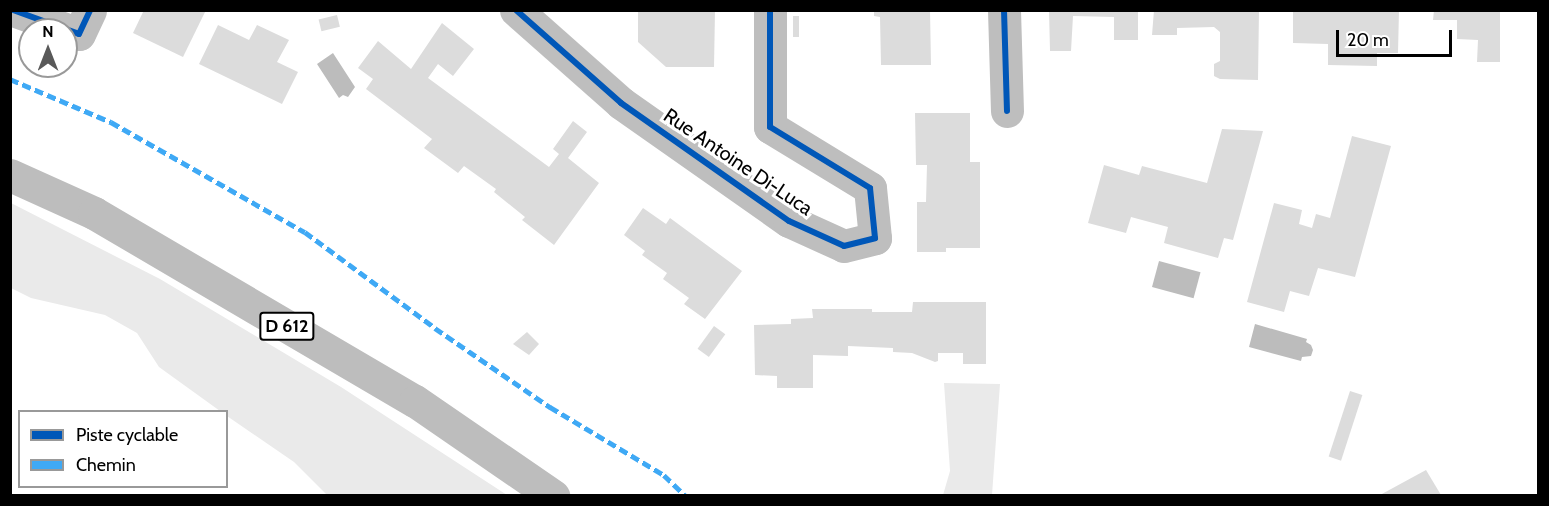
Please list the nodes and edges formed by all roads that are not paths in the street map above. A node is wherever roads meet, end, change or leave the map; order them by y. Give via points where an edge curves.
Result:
1 (13, 10) edge
2 (90, 10) edge
3 (516, 10) edge
4 (770, 10) edge
5 (1004, 10) edge
6 (1007, 111) dead end
7 (10, 175) edge
8 (553, 495) edge

1 - 2 street via 79,34
3 - 4 street, Rue Antoine Di-Luca via 621,103 789,221 844,246 875,238 870,188 770,127
5 - 6 street
7 - 8 highway, D 612 via 94,213 404,395

